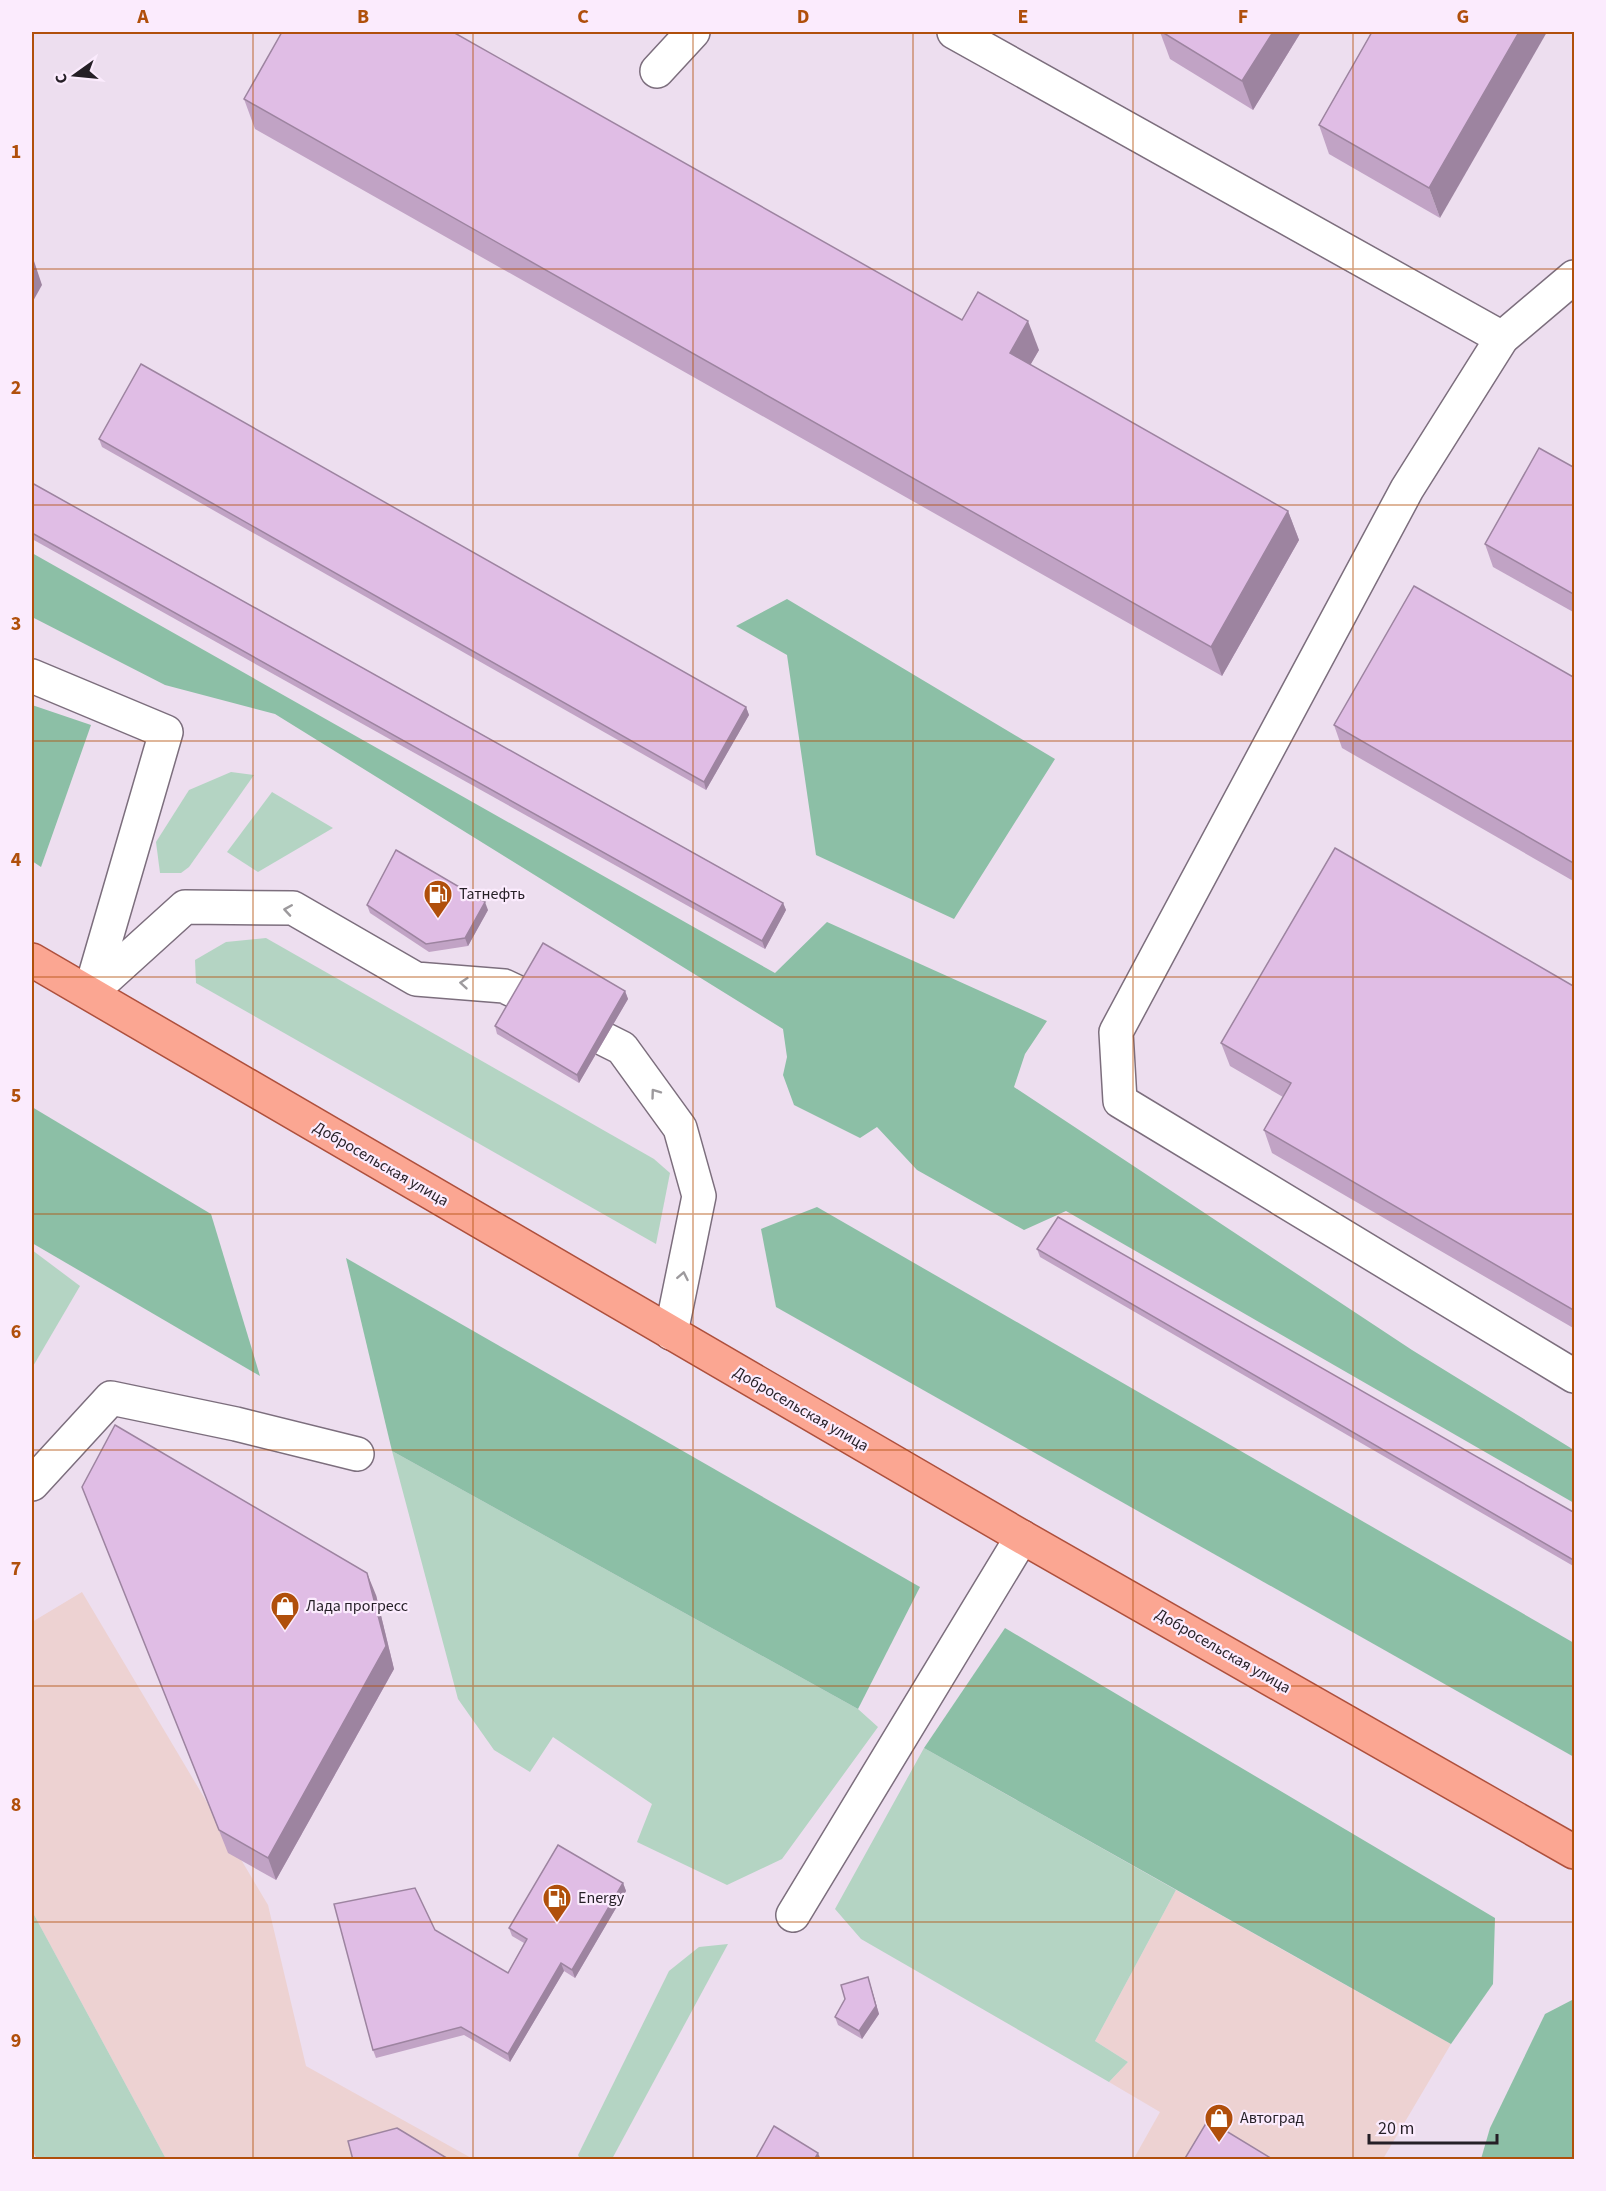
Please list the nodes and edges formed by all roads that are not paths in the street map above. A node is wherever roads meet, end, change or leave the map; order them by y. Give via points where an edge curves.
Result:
1 (693, 32) edge
2 (954, 32) edge
3 (657, 71) dead end
4 (1575, 277) edge
5 (1502, 338) junction
6 (32, 676) edge
7 (32, 960) edge
8 (90, 993) junction
9 (520, 994) edge
10 (604, 1039) edge
11 (671, 1333) junction
12 (1575, 1376) edge
13 (357, 1454) dead end
14 (32, 1484) edge
15 (1022, 1537) junction
16 (1575, 1852) edge
17 (793, 1915) dead end

1 - 3 lane
2 - 5 lane
4 - 5 lane
5 - 12 lane via 1407,489 1116,1032 1120,1101
6 - 8 lane via 166,732
7 - 8 main road, Добросельская улица
9 -> 8 lane via 504,986 416,979 293,908 185,907
8 - 11 main road, Добросельская улица
11 -> 10 lane via 699,1196 680,1128 622,1048
11 - 15 main road, Добросельская улица
13 - 14 lane via 111,1398
15 - 16 main road, Добросельская улица
15 - 17 lane

